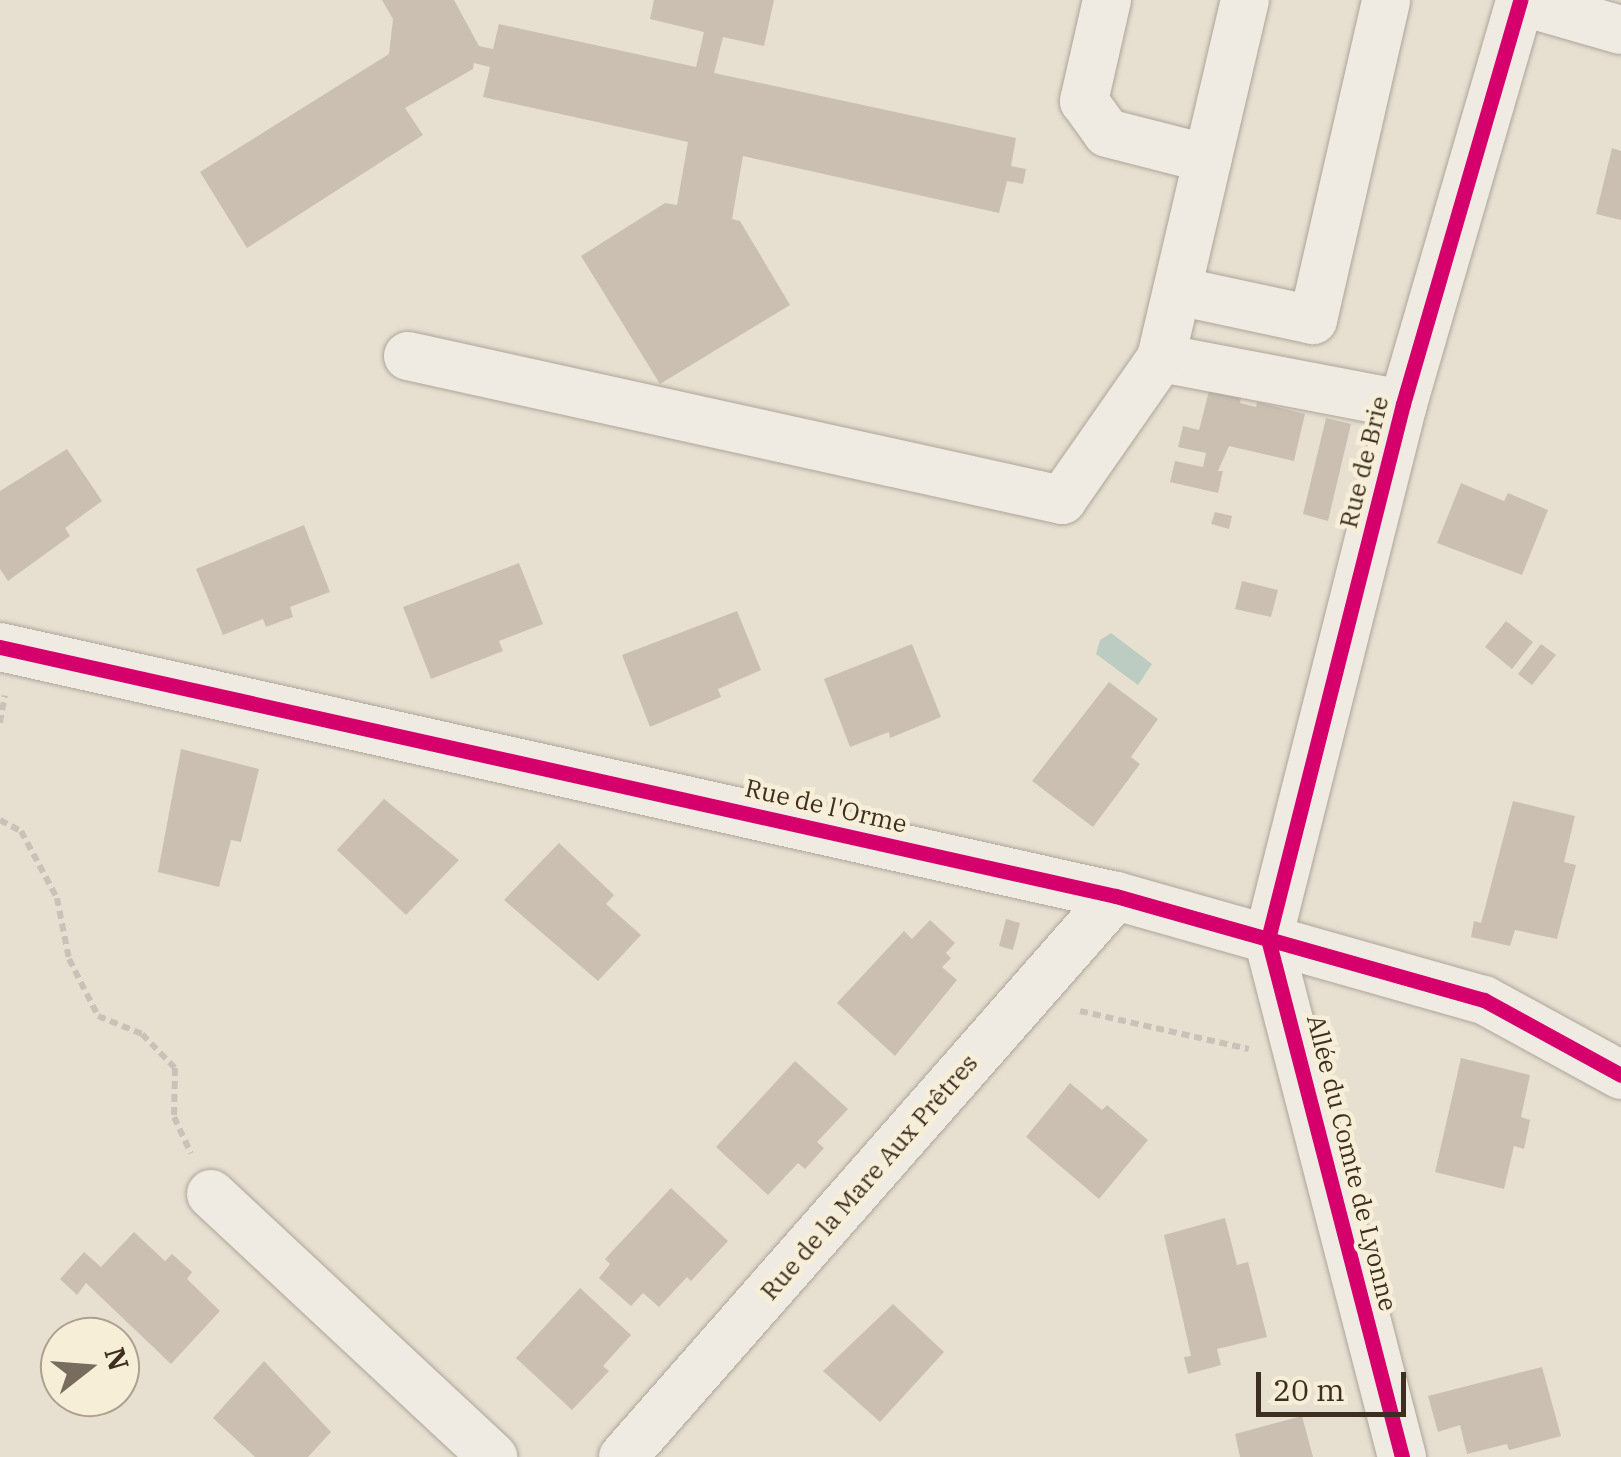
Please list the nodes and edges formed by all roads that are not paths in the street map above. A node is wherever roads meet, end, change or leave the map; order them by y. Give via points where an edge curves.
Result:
1 (1108, 0) edge
2 (1245, 0) edge
3 (1386, 0) edge
4 (1520, 0) edge
5 (1621, 30) edge
6 (1208, 159) junction
7 (1178, 290) junction
8 (408, 356) dead end
9 (1162, 358) junction
10 (1403, 404) junction
11 (0, 647) edge
12 (1116, 896) junction
13 (1268, 939) junction
14 (1621, 1074) edge
15 (212, 1194) road end
16 (493, 1457) edge
17 (623, 1457) edge
18 (1402, 1457) edge

1 - 6 street via 1084,101 1107,133
2 - 6 street
3 - 7 street via 1313,320
4 - 5 street
4 - 10 street, Rue de Brie
6 - 7 street
7 - 9 street
8 - 9 street via 1062,500
9 - 10 street
10 - 13 street, Rue de Brie
11 - 12 street, Rue de l'Orme
12 - 13 street, Rue de l'Orme
12 - 17 street, Rue de la Mare Aux Prêtres
13 - 14 street, Rue de l'Orme via 1484,1000
13 - 18 street, Allée du Comte de Lyonne
15 - 16 street

